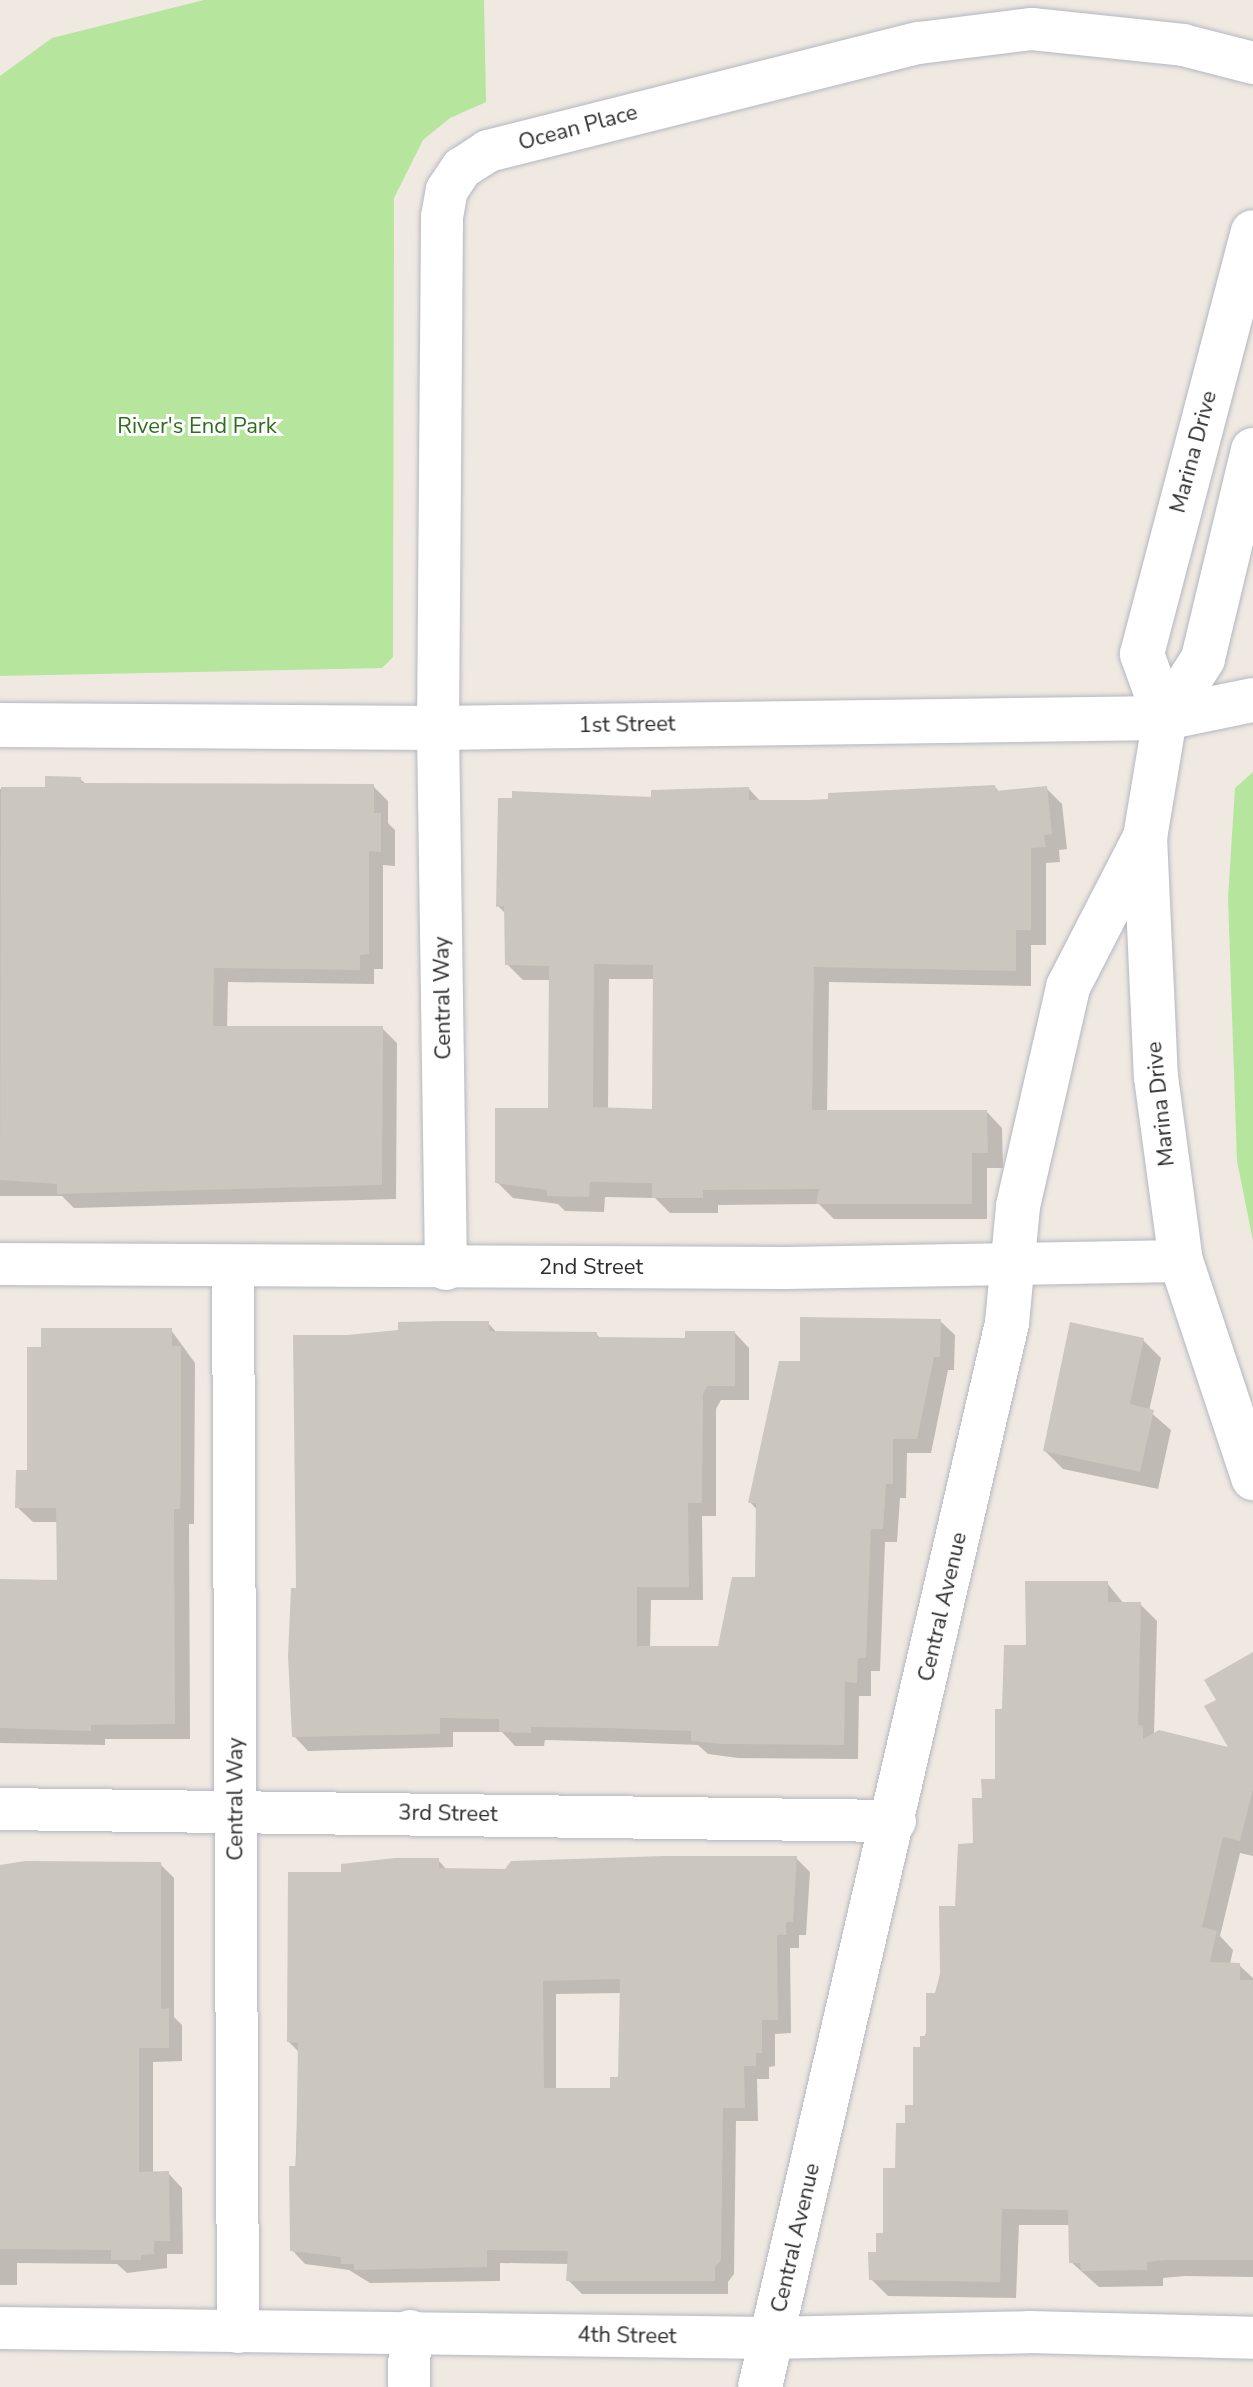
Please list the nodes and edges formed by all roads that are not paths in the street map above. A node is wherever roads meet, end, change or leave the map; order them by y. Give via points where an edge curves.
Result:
1 (1253, 63) edge
2 (1253, 232) edge
3 (1251, 473) edge
4 (1253, 700) edge
5 (1165, 718) junction
6 (0, 725) edge
7 (438, 728) junction
8 (1145, 837) junction
9 (1181, 1261) junction
10 (1012, 1263) junction
11 (0, 1264) edge
12 (233, 1266) junction
13 (446, 1269) junction
14 (1253, 1478) edge
15 (0, 1809) edge
16 (236, 1811) junction
17 (895, 1821) junction
18 (0, 2328) edge
19 (410, 2331) junction
20 (238, 2332) junction
21 (772, 2338) junction
22 (1253, 2338) edge
23 (409, 2387) edge
24 (760, 2387) edge

1 - 7 street, Ocean Place via 1183,45 1032,29 919,43 488,151 462,168 447,190 442,217
2 - 5 street, Marina Drive via 1142,654
3 - 5 street, Marina Drive via 1203,659
4 - 5 street, 1st Street
5 - 7 street, 1st Street
5 - 8 street, Marina Drive
6 - 7 street, 1st Street
7 - 13 street, Central Way
8 - 9 street, Marina Drive via 1156,1077
8 - 10 street, Central Avenue via 1068,987 1018,1206
9 - 10 street, 2nd Street via 1136,1266
9 - 14 street, Marina Drive
10 - 13 street, 2nd Street
10 - 17 street, Central Avenue via 1007,1323
11 - 12 street, 2nd Street
12 - 13 street, 2nd Street
12 - 16 street, Central Way
15 - 16 street, 3rd Street
16 - 17 street, 3rd Street
16 - 20 street, Central Way
17 - 21 street, Central Avenue
18 - 20 street, 4th Street
19 - 20 street, 4th Street
19 - 21 street, 4th Street
19 - 23 street
21 - 22 street, 4th Street via 1029,2332
21 - 24 street, Central Avenue

